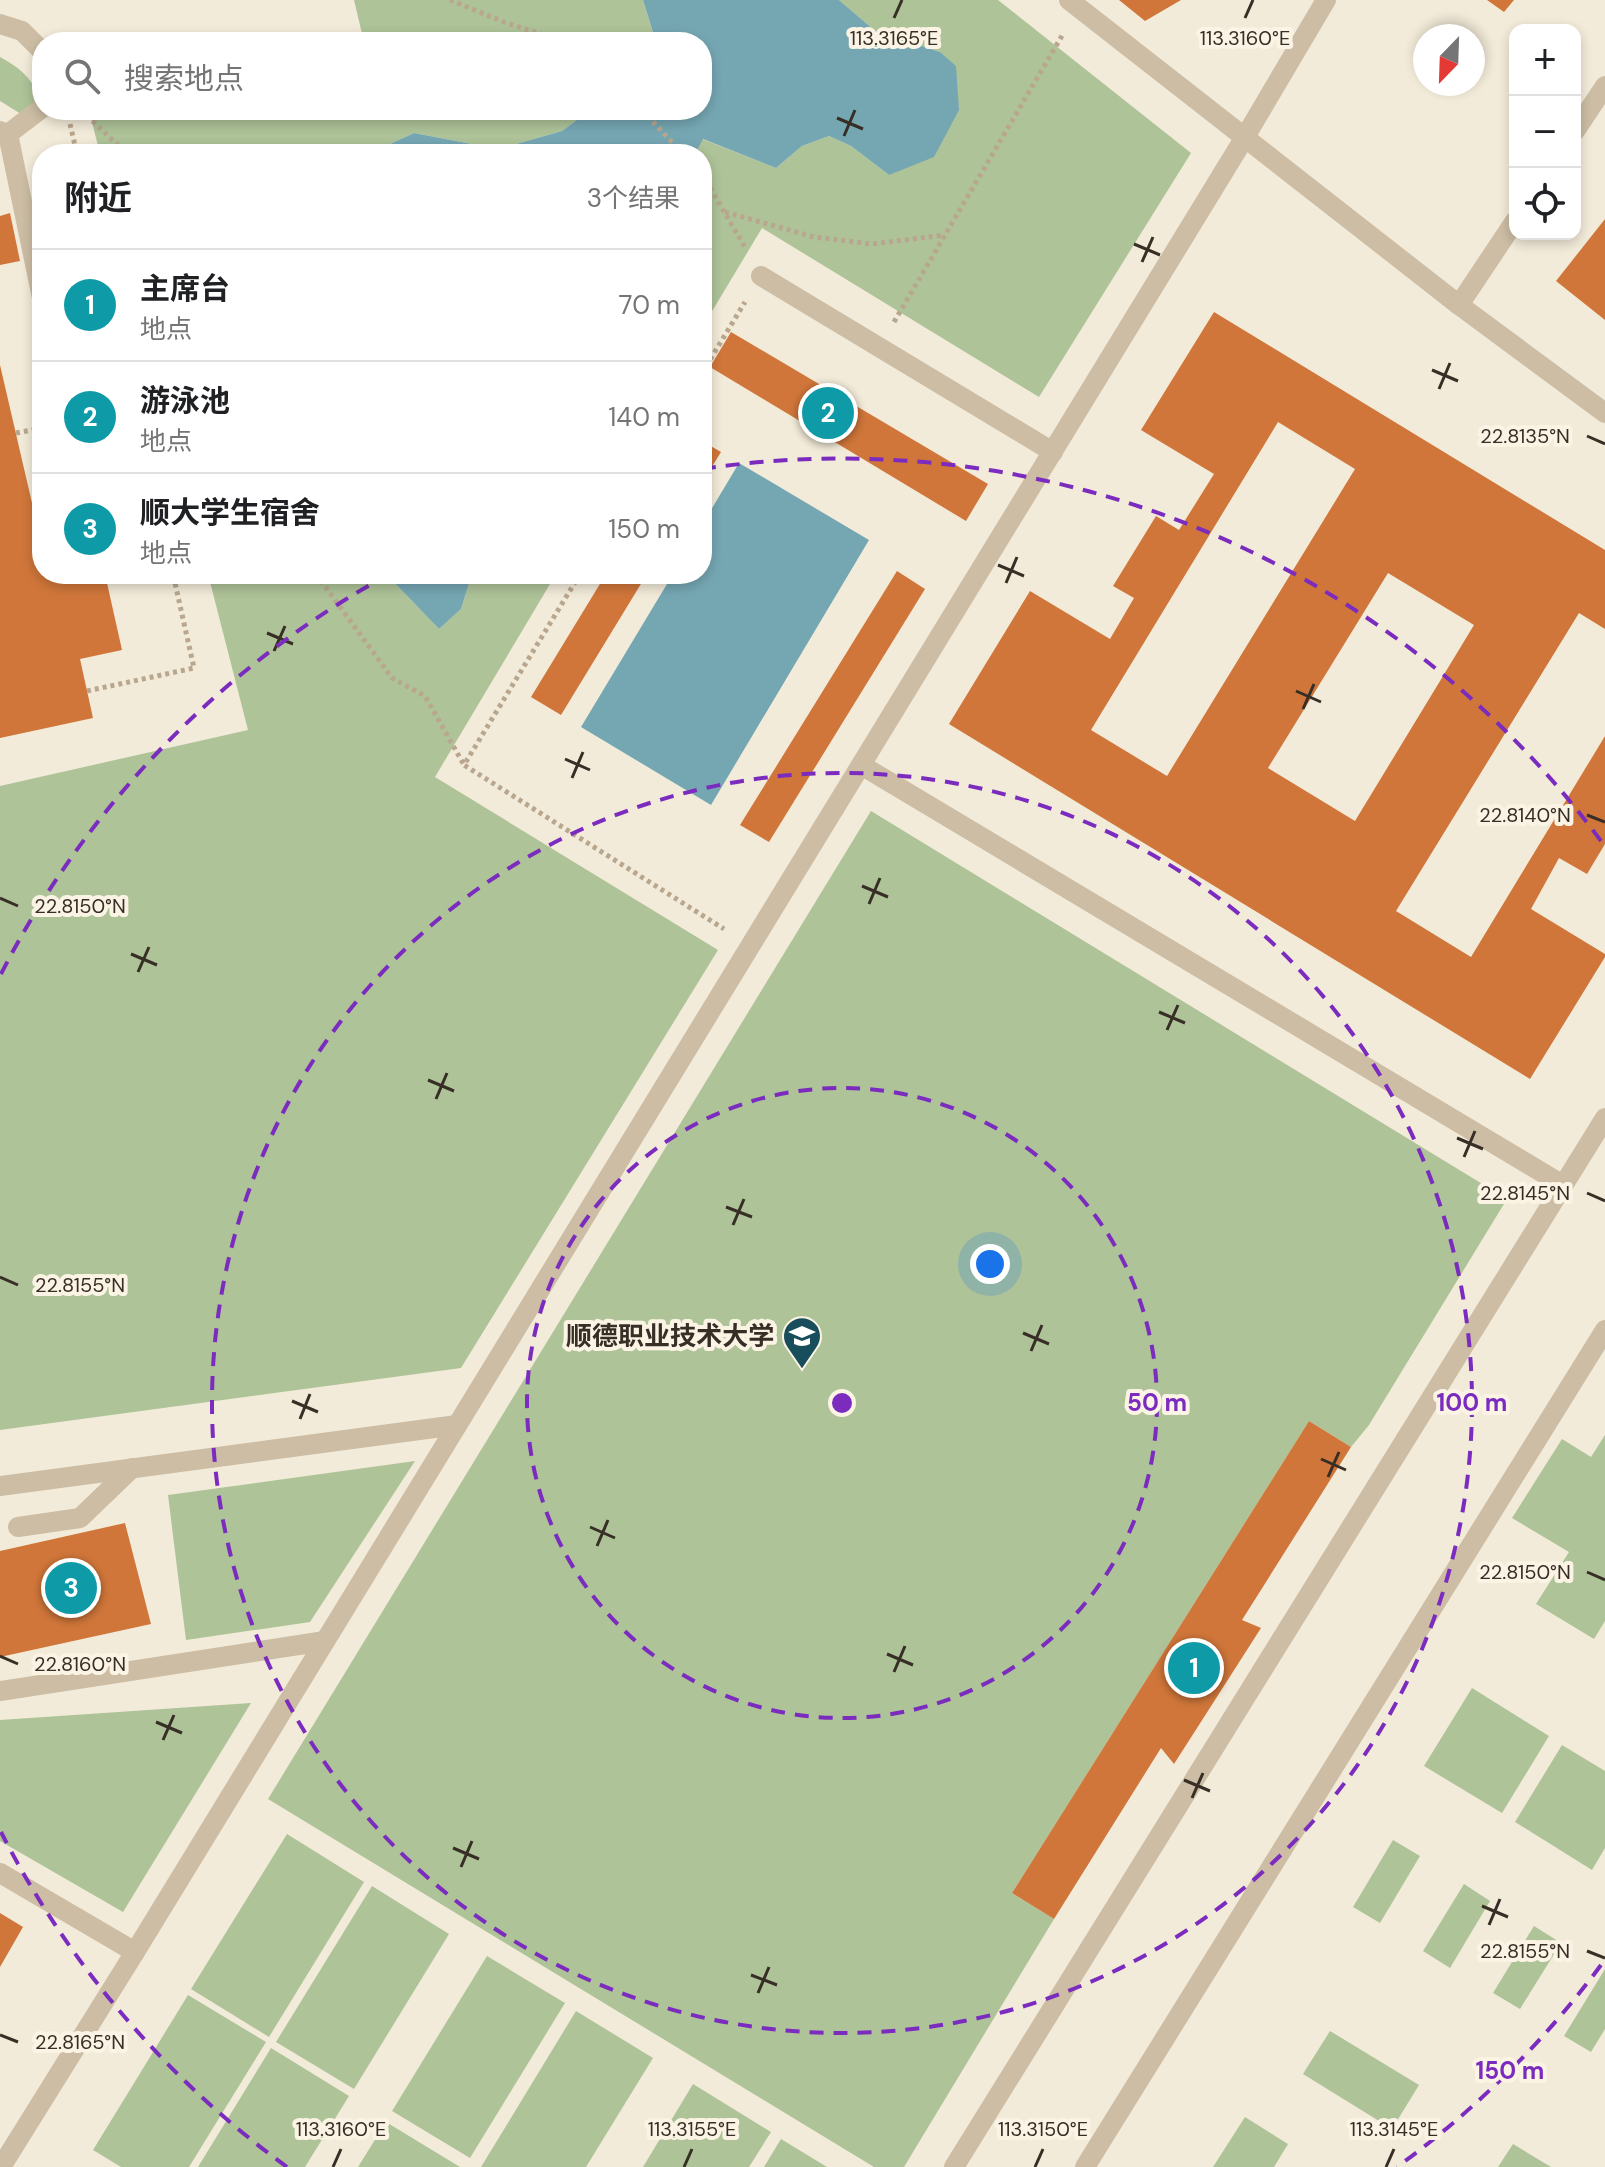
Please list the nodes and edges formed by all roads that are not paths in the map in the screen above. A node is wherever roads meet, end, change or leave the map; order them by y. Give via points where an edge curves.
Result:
1 (1326, 0) edge
2 (1074, 4) edge
3 (0, 24) edge
4 (32, 41) edge
5 (1605, 86) edge
6 (32, 114) edge
7 (1581, 122) edge
8 (4, 132) edge
9 (1245, 137) junction
10 (1509, 230) edge
11 (32, 254) edge
12 (761, 276) road end
13 (1459, 305) junction
14 (1605, 413) edge
15 (1053, 452) junction
16 (861, 765) junction
17 (1605, 1118) edge
18 (1563, 1185) junction
19 (1605, 1330) edge
20 (457, 1425) junction
21 (132, 1468) junction
22 (0, 1486) edge
23 (18, 1527) dead end
24 (325, 1641) junction
25 (0, 1691) edge
26 (0, 1873) edge
27 (135, 1952) junction
28 (1, 2167) edge
29 (954, 2167) edge
30 (1085, 2167) edge

1 - 9 street
2 - 9 street
3 - 4 street via 22,31
5 - 7 street
6 - 8 street
8 - 11 street
9 - 13 street
9 - 15 street
10 - 13 street
12 - 15 street
13 - 14 street
15 - 16 street
16 - 18 street
16 - 20 street
17 - 18 street
18 - 29 street
19 - 30 street
20 - 21 street
20 - 24 street
21 - 22 street
21 - 23 street via 80,1518
24 - 25 street
24 - 27 street
26 - 27 street
27 - 28 street

